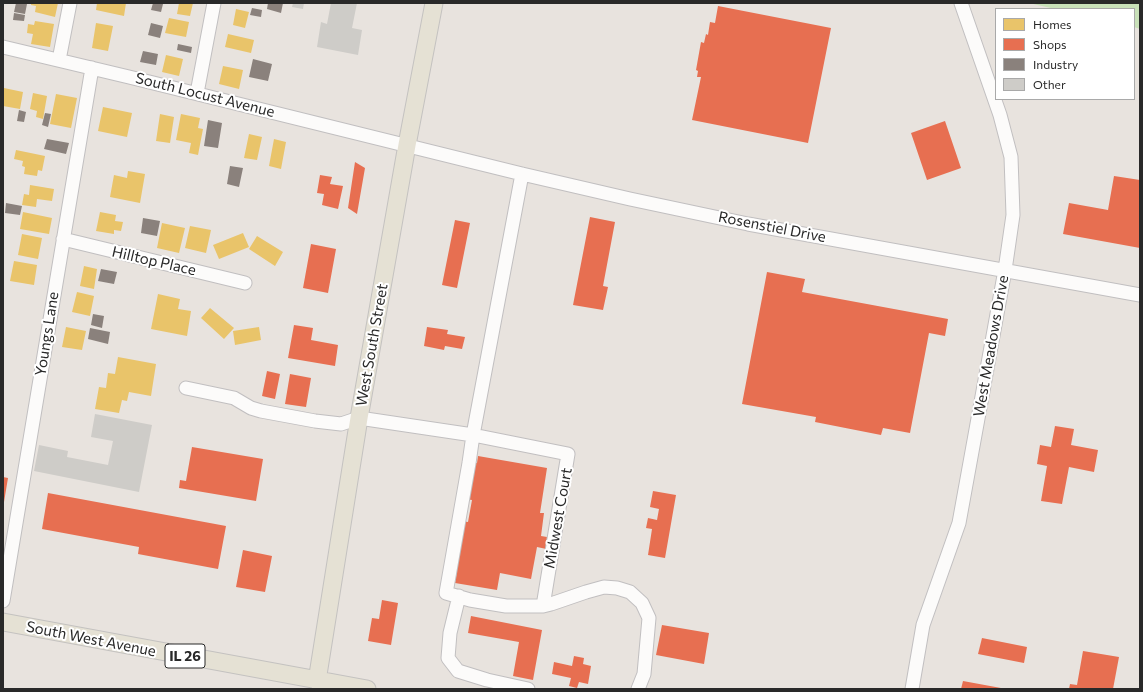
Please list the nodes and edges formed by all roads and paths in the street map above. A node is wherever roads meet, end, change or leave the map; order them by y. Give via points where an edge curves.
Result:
1 (70, 3) edge
2 (214, 3) edge
3 (434, 3) edge
4 (961, 3) edge
5 (3, 47) edge
6 (59, 60) junction
7 (92, 68) junction
8 (197, 93) junction
9 (407, 145) junction
10 (522, 174) junction
11 (63, 239) junction
12 (1005, 270) junction
13 (245, 283) dead end
14 (1140, 295) edge
15 (186, 388) dead end
16 (359, 418) junction
17 (473, 435) junction
18 (459, 596) junction
19 (3, 601) edge
20 (543, 606) junction
21 (3, 622) edge
22 (316, 685) edge
23 (367, 689) edge
24 (528, 689) edge
25 (638, 689) edge
26 (912, 689) edge

1 - 6 street
2 - 8 street
3 - 9 main road, West South Street
4 - 12 street, West Meadows Drive via 1012,156 1013,215
5 - 6 street, South Locust Avenue
6 - 7 street, South Locust Avenue
7 - 8 street, South Locust Avenue
7 - 11 street, Youngs Lane
8 - 9 street, South Locust Avenue
9 - 10 street, Rosenstiel Drive
9 - 16 main road, West South Street
10 - 12 street, Rosenstiel Drive via 748,224
10 - 17 street
11 - 13 street, Hilltop Place
11 - 19 street, Youngs Lane
12 - 14 street, Rosenstiel Drive
12 - 26 street, West Meadows Drive via 959,523 923,625
15 - 16 street via 234,398 261,411 315,421 341,424
16 - 17 street, Midwest Court
16 - 22 main road, West South Street
17 - 18 street via 446,593
17 - 20 street, Midwest Court via 568,454
18 - 20 street via 506,606
18 - 24 street via 450,633 448,658 458,671
20 - 25 street via 604,587 630,592 642,603 649,618 644,674
21 - 22 main road, South West Avenue / IL 26
22 - 23 main road, South West Avenue / IL 26

